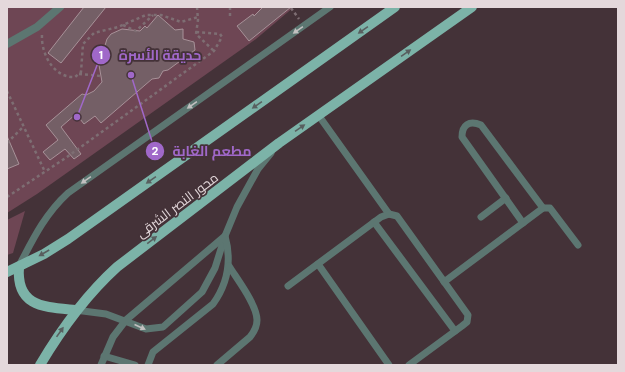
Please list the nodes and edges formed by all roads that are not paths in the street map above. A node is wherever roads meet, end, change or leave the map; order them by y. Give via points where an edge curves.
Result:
1 (60, 7) edge
2 (330, 7) edge
3 (395, 7) edge
4 (472, 7) edge
5 (7, 44) edge
6 (319, 116) junction
7 (278, 143) junction
8 (506, 198) junction
9 (543, 208) junction
10 (389, 214) junction
11 (481, 217) dead end
12 (374, 222) junction
13 (523, 223) junction
14 (225, 236) junction
15 (578, 245) dead end
16 (318, 264) junction
17 (229, 266) junction
18 (19, 267) junction
19 (7, 272) edge
20 (444, 282) junction
21 (288, 286) dead end
22 (75, 310) junction
23 (126, 320) junction
24 (455, 332) junction
25 (104, 356) junction
26 (40, 365) edge
27 (100, 365) edge
28 (135, 365) edge
29 (148, 365) edge
30 (217, 365) edge
31 (389, 365) edge
32 (409, 365) edge

1 - 5 street via 25,35
2 -> 18 lane via 68,193 40,225
3 -> 18 main road via 68,239
6 -> 4 main road, محور النصر الشرقى
7 -> 6 main road, محور النصر الشرقى
6 - 10 lane
7 - 14 lane via 258,169 237,207
22 -> 7 main road, محور النصر الشرقى via 117,267
8 - 9 lane via 462,138 462,130 467,124 481,124
8 - 11 lane
8 - 13 lane
9 - 13 lane
9 - 15 lane via 550,208
10 - 12 lane
10 - 20 lane via 397,216
12 - 16 lane
12 - 24 lane
13 - 20 lane
14 - 17 lane
14 - 23 lane
23 -> 14 lane via 146,329 163,326 202,292 215,268
16 - 21 lane
16 - 31 lane
17 - 29 lane via 224,286 213,304 153,352
17 - 30 lane via 255,311 257,321 250,337
18 - 19 main road
18 - 22 main road via 19,285 30,301 40,306
20 - 24 lane via 468,315 466,322
22 - 23 lane via 99,312
26 -> 22 main road, محور النصر الشرقى
23 - 25 lane via 113,337
24 - 32 lane
25 - 27 lane
25 - 28 lane

